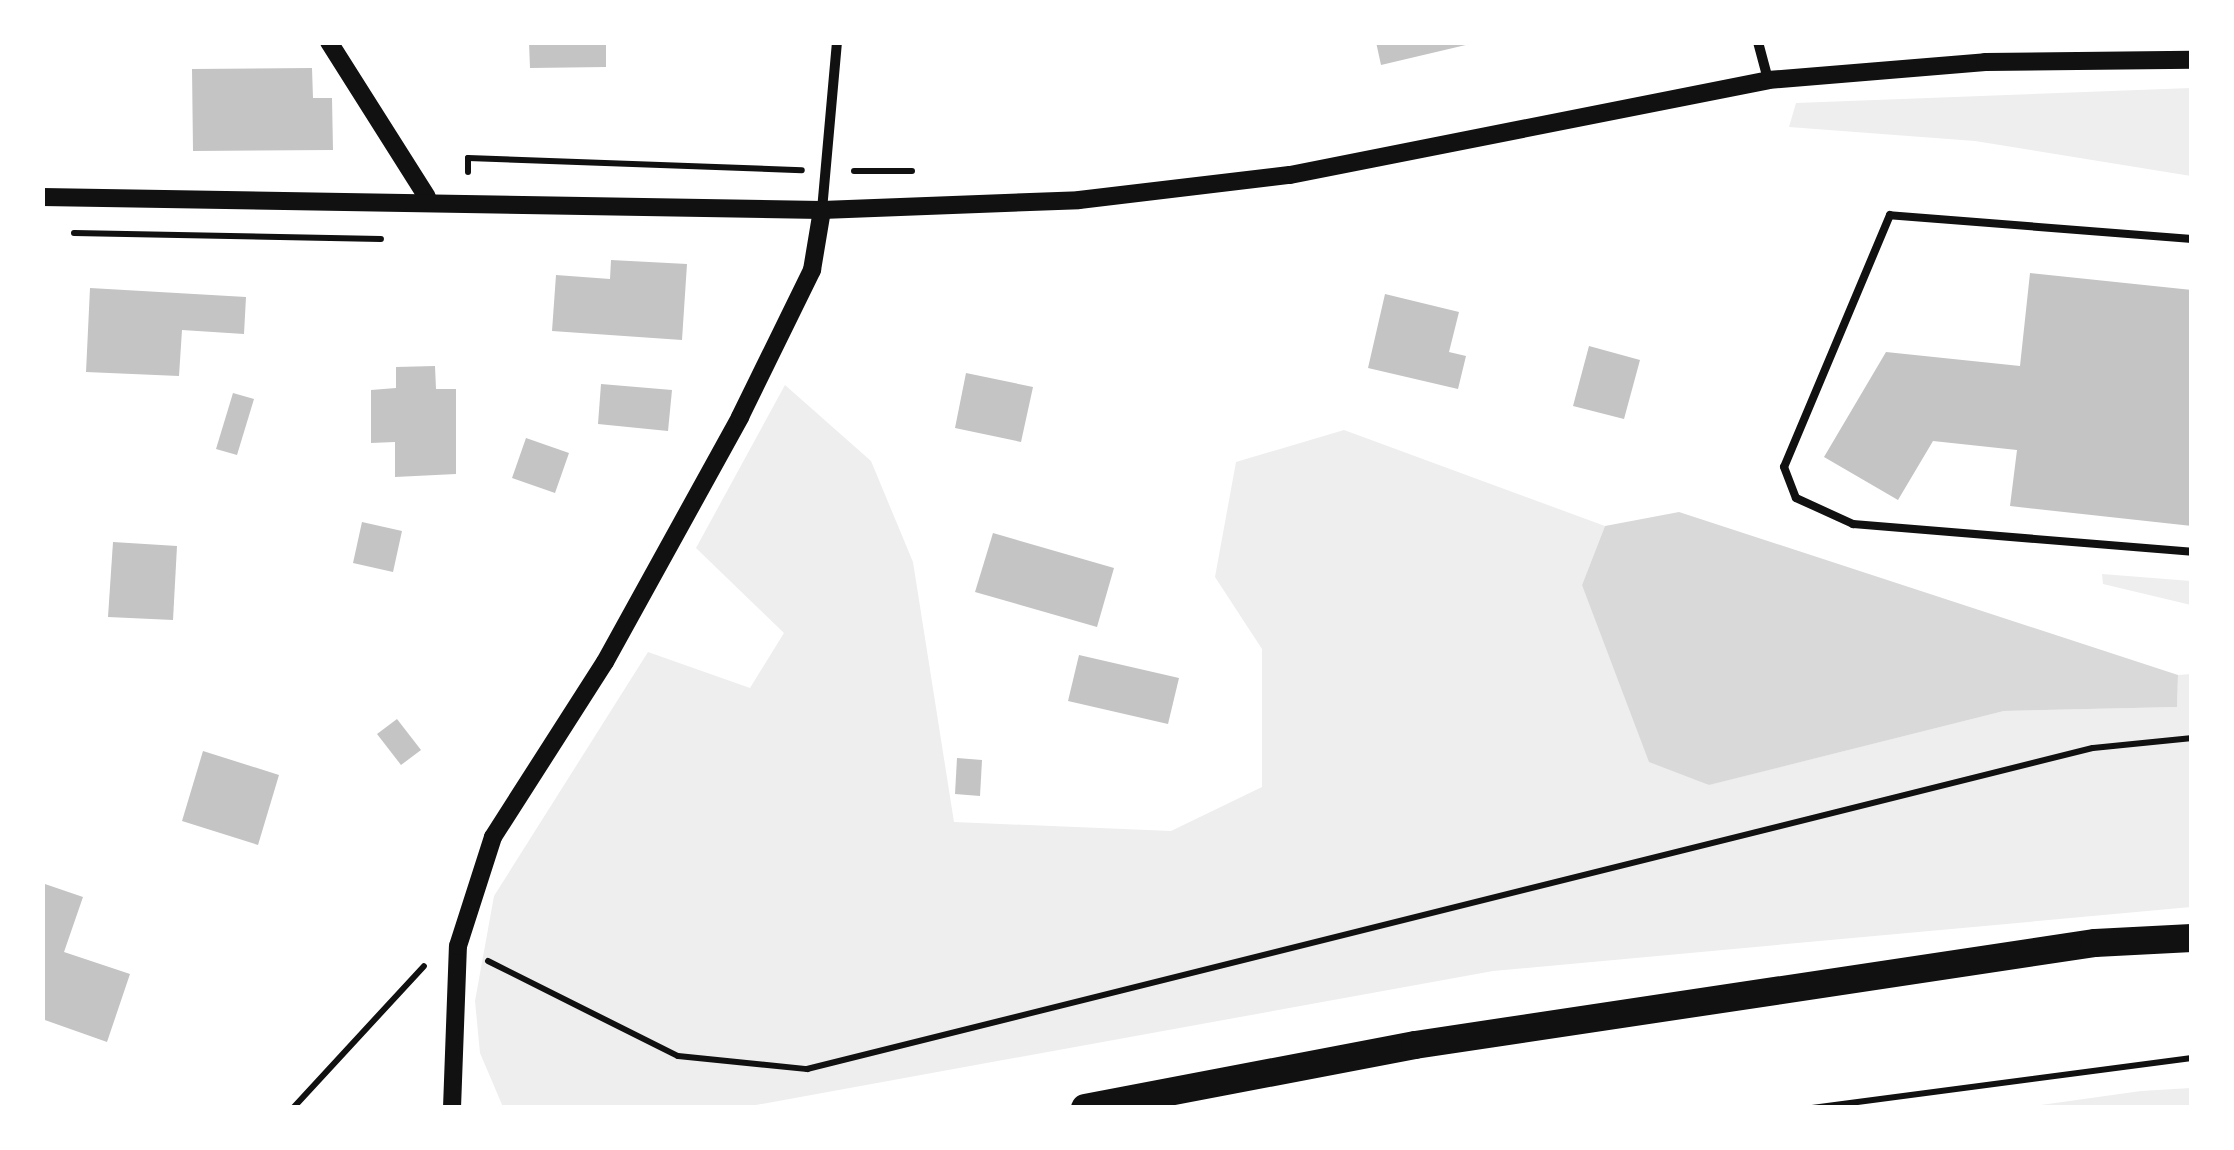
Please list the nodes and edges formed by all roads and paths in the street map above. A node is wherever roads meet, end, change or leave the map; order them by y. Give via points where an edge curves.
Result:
1 (329, 42) edge
2 (837, 42) edge
3 (1758, 42) edge
4 (2192, 60) edge
5 (1768, 80) junction
6 (468, 158) dead end
7 (824, 171) junction
8 (917, 171) dead end
9 (42, 196) edge
10 (426, 197) junction
11 (822, 210) junction
12 (2192, 240) edge
13 (2192, 552) edge
14 (2192, 738) edge
15 (2192, 938) edge
16 (458, 946) junction
17 (2192, 1058) edge
18 (294, 1108) edge
19 (452, 1108) edge
20 (1085, 1108) edge
21 (1812, 1108) edge

1 - 10 street
2 - 7 street
3 - 5 street
4 - 5 street via 1985,62
5 - 11 street via 1290,175 1078,200
6 - 7 path
7 - 8 path
7 - 11 street
9 - 10 street
10 - 11 street
11 - 16 street via 790,322 604,662 493,837
12 - 13 lane via 1890,214 1784,467 1796,498 1853,524
14 - 16 path via 2092,748 807,1069 678,1056
15 - 20 highway via 2094,943 1415,1044
16 - 18 path via 413,972
16 - 19 street
17 - 21 path

